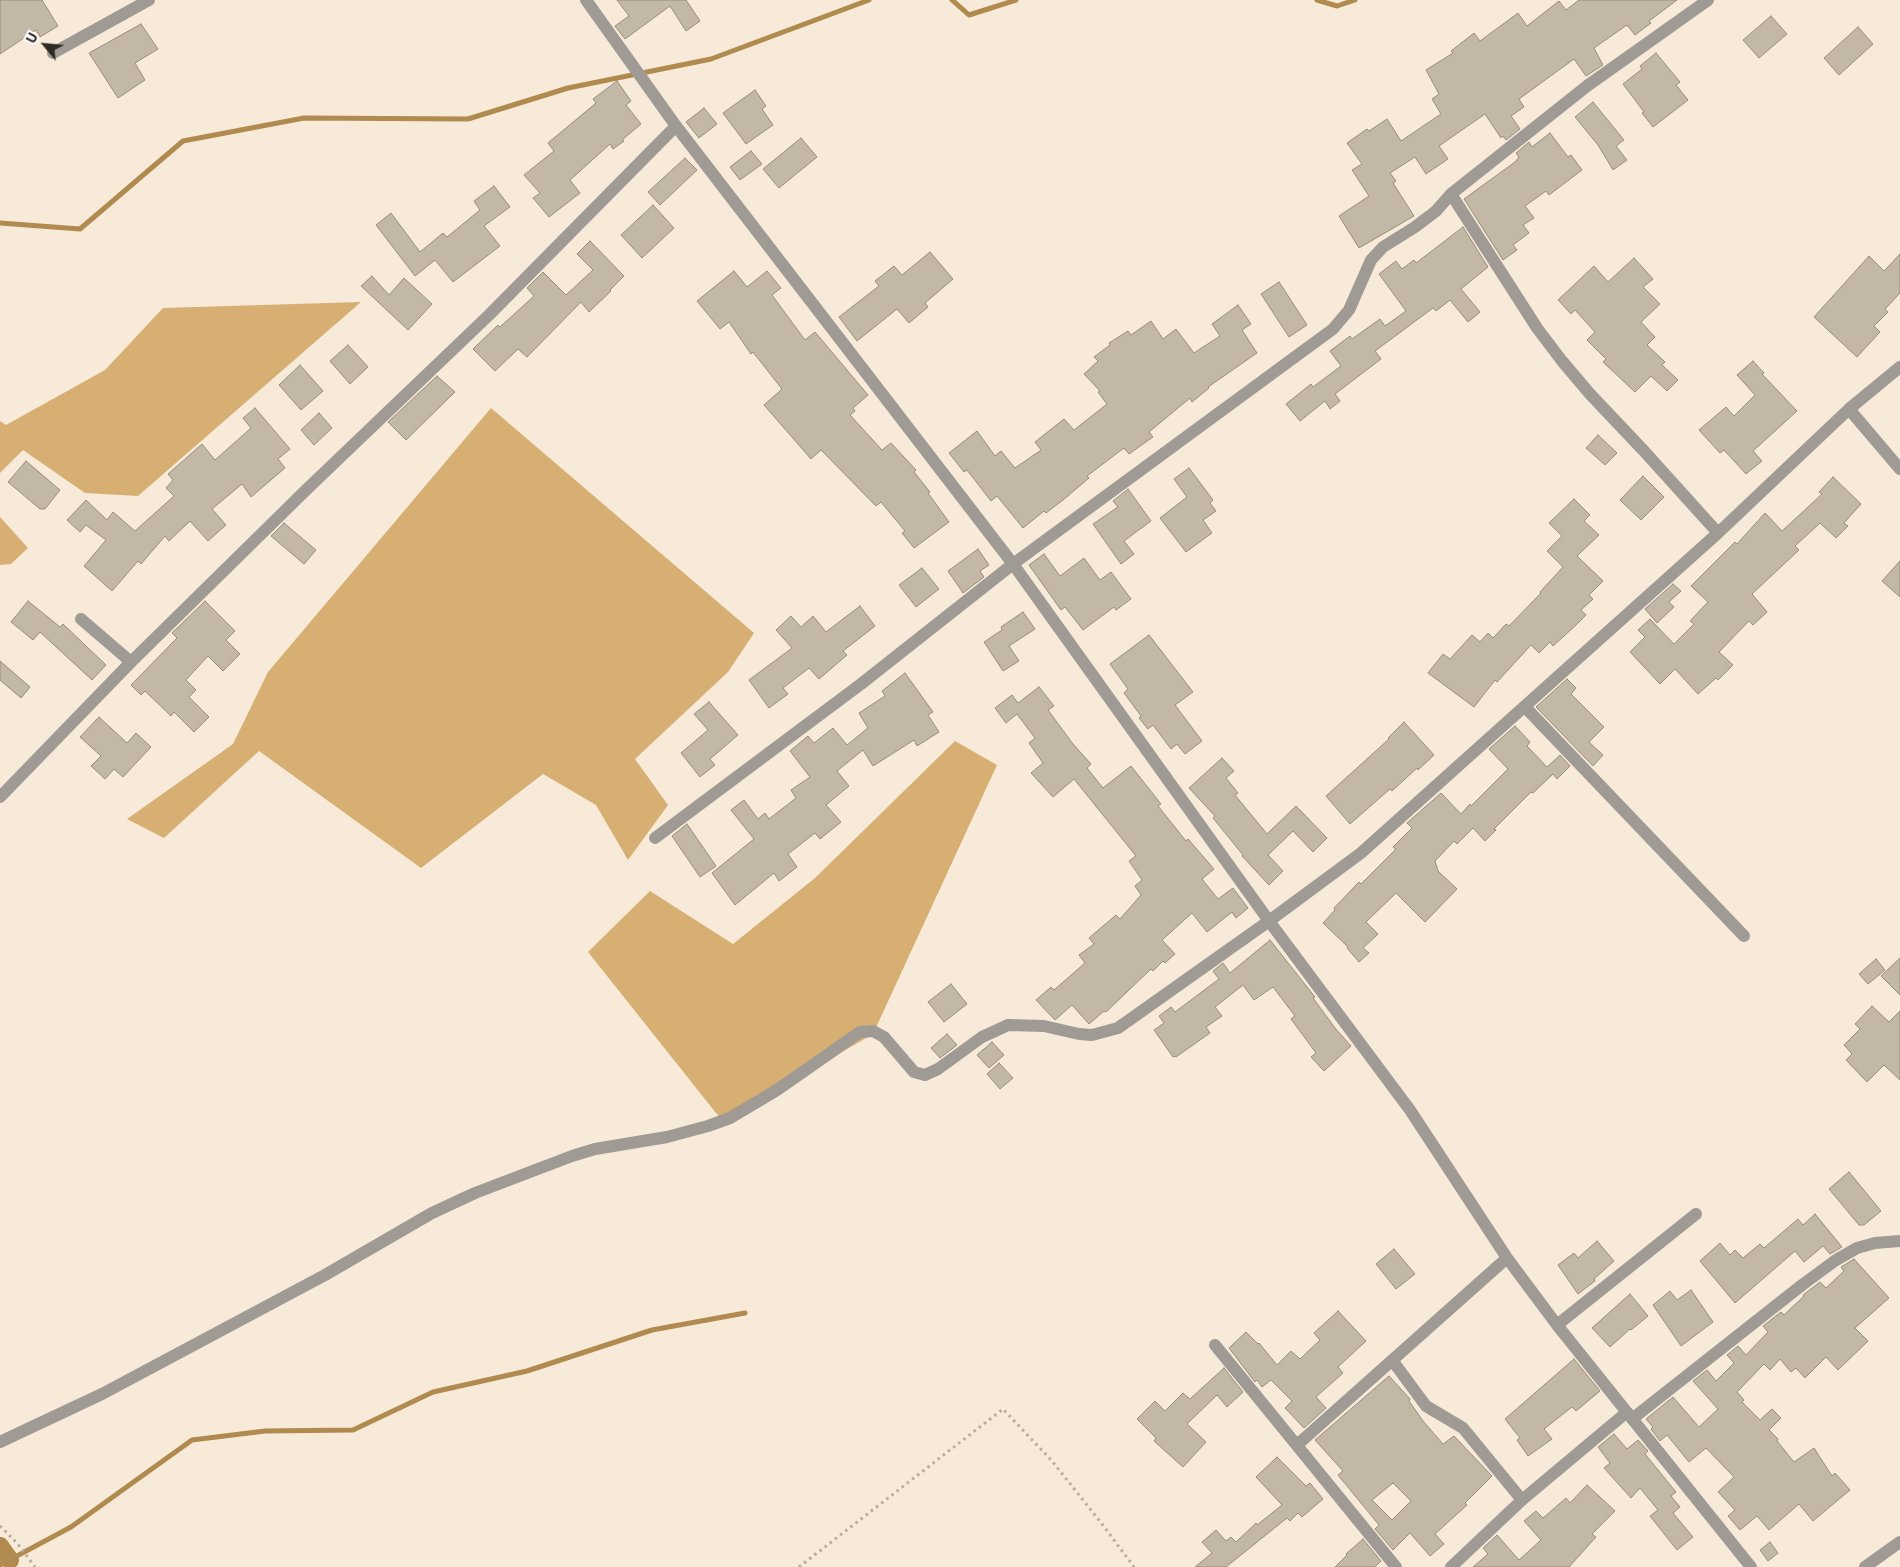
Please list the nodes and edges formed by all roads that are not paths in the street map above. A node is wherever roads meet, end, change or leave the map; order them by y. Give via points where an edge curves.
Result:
1 (148, 0) edge
2 (586, 0) edge
3 (1708, 0) edge
4 (52, 53) dead end
5 (676, 126) junction
6 (1451, 194) junction
7 (1900, 366) edge
8 (1849, 410) junction
9 (1900, 469) edge
10 (1718, 533) junction
11 (1013, 564) junction
12 (81, 619) dead end
13 (131, 662) junction
14 (1525, 707) junction
15 (0, 797) edge
16 (655, 838) dead end
17 (1269, 921) junction
18 (1744, 936) dead end
19 (1696, 1214) dead end
20 (1900, 1241) edge
21 (1507, 1258) junction
22 (1558, 1325) junction
23 (1215, 1345) dead end
24 (1392, 1360) junction
25 (1630, 1415) junction
26 (0, 1442) edge
27 (1297, 1445) junction
28 (1522, 1500) junction
29 (1900, 1542) edge
30 (1396, 1567) edge
31 (1451, 1567) edge
32 (1751, 1567) edge
33 (1865, 1567) edge

1 - 4 street
2 - 5 street
3 - 6 street via 1587,86
5 - 11 street
5 - 13 street via 488,315
6 - 10 street via 1537,328 1562,361
6 - 11 street via 1436,211 1376,253 1349,310 1333,329
7 - 8 street
8 - 9 street
8 - 10 street
10 - 14 street
11 - 16 street via 861,684
11 - 17 street
12 - 13 street
13 - 15 street
14 - 17 street via 1361,853
14 - 18 street
17 - 21 street via 1410,1110
17 - 26 street via 1131,1019 1106,1032 1092,1035 1044,1026 1008,1025 982,1037 925,1075 914,1072 884,1037 873,1031 860,1032 777,1090 730,1118 667,1137 595,1149 475,1193 102,1394
19 - 22 street
20 - 25 street via 1857,1248 1836,1260
21 - 22 street
21 - 24 street
22 - 25 street
23 - 27 street
24 - 27 street
24 - 28 street via 1426,1406 1463,1428
25 - 28 street
25 - 32 street
27 - 30 street
28 - 31 street
29 - 33 street

